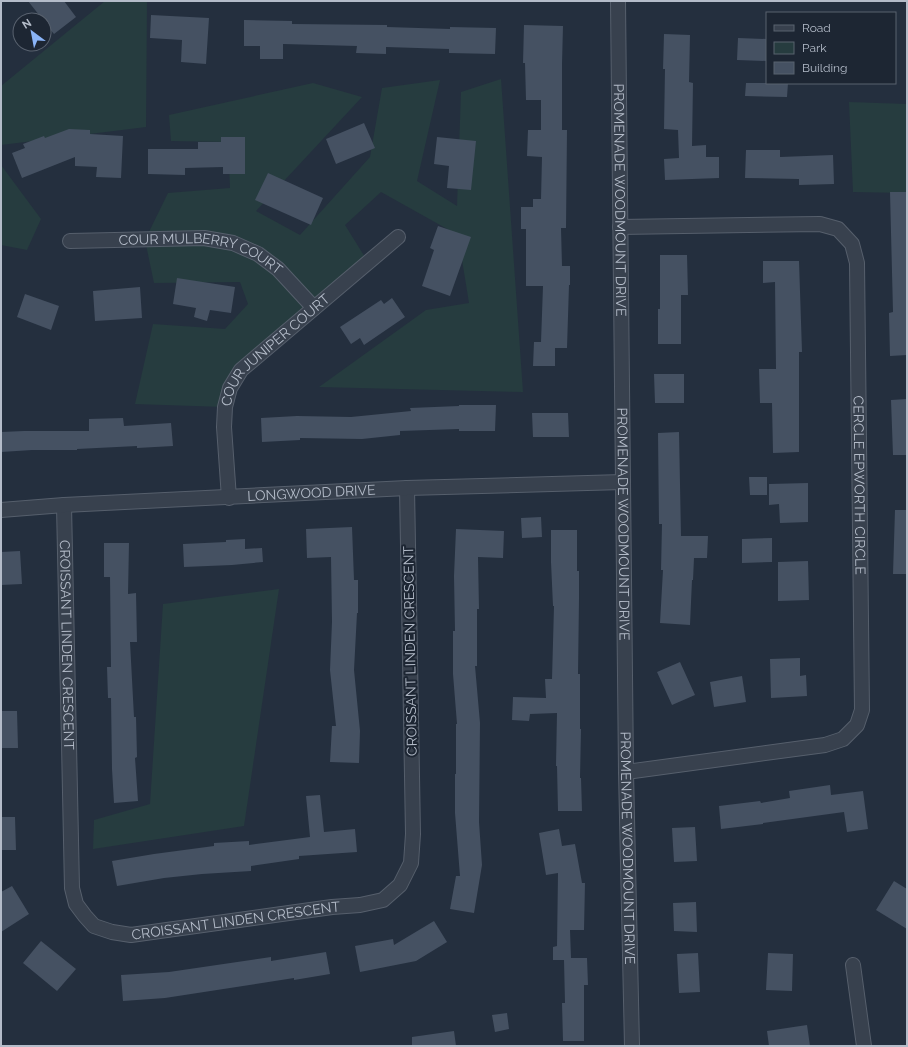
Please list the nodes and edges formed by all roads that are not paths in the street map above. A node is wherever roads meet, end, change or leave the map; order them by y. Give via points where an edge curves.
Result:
1 (618, 1) edge
2 (620, 227) junction
3 (398, 237) dead end
4 (70, 241) dead end
5 (314, 308) junction
6 (623, 482) junction
7 (407, 488) junction
8 (229, 498) junction
9 (64, 505) junction
10 (1, 510) edge
11 (626, 772) junction
12 (853, 965) dead end
13 (632, 1046) edge
14 (864, 1046) edge

1 - 2 street, PROMENADE WOODMOUNT DRIVE
2 - 6 street, PROMENADE WOODMOUNT DRIVE
2 - 11 street, CERCLE EPWORTH CIRCLE via 820,224 838,229 852,244 857,263 862,710 857,725 843,739 825,745
3 - 5 street, COUR JUNIPER COURT
4 - 5 street, COUR MULBERRY COURT via 204,238 233,243 258,254 278,269
5 - 8 street, COUR JUNIPER COURT via 241,370 230,388 224,407
6 - 7 street, LONGWOOD DRIVE
6 - 11 street, PROMENADE WOODMOUNT DRIVE
7 - 8 street, LONGWOOD DRIVE
7 - 9 street, CROISSANT LINDEN CRESCENT via 413,834 411,863 400,884 383,900 360,905 131,935 94,926 76,904 72,888
8 - 9 street, LONGWOOD DRIVE
9 - 10 street, LONGWOOD DRIVE
11 - 13 street, PROMENADE WOODMOUNT DRIVE
12 - 14 street

